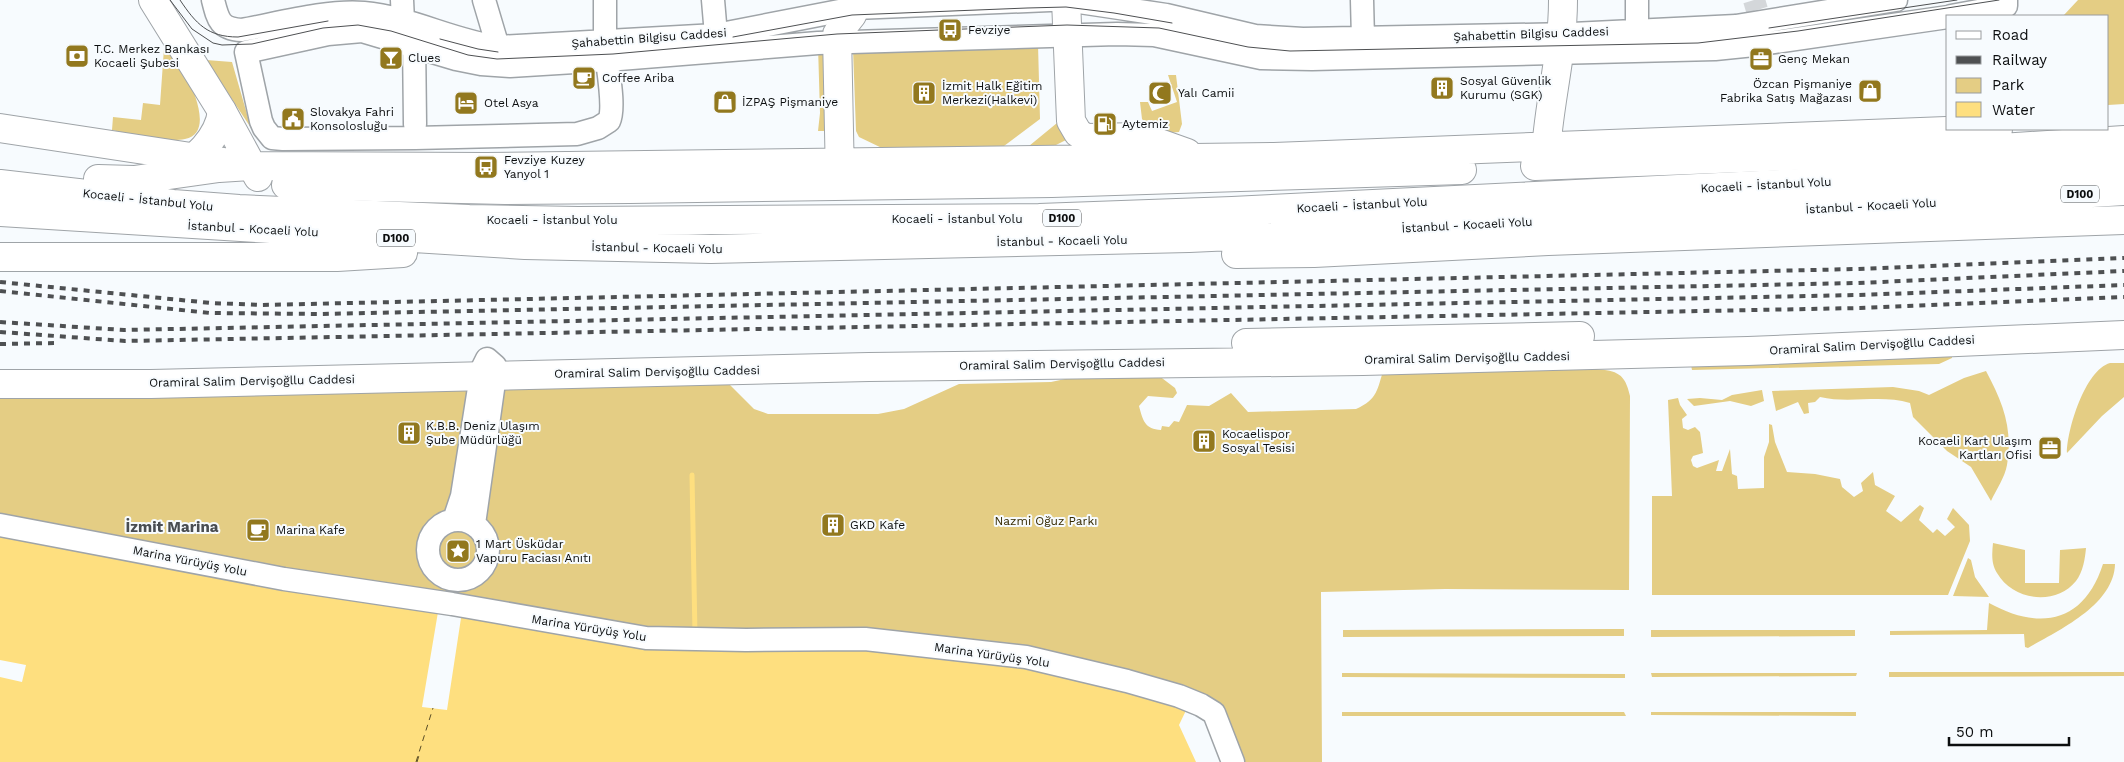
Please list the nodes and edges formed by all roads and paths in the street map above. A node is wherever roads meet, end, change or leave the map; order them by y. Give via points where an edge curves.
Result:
1 (153, 0) edge
2 (213, 0) edge
3 (484, 0) edge
4 (605, 0) edge
5 (714, 0) edge
6 (1066, 0) edge
7 (1362, 0) edge
8 (1563, 0) edge
9 (1637, 0) edge
10 (1896, 0) edge
11 (2006, 0) edge
12 (857, 4) edge
13 (824, 7) edge
14 (1168, 8) edge
15 (396, 13) edge
16 (1960, 15) edge
17 (1946, 18) edge
18 (1637, 31) junction
19 (716, 34) junction
20 (1068, 34) junction
21 (1363, 38) junction
22 (837, 42) junction
23 (1561, 44) junction
24 (414, 46) junction
25 (498, 47) junction
26 (606, 51) junction
27 (222, 111) junction
28 (2124, 121) edge
29 (2109, 122) edge
30 (415, 124) dead end
31 (0, 128) edge
32 (1982, 130) edge
33 (1086, 138) junction
34 (2124, 140) edge
35 (1545, 157) junction
36 (192, 158) junction
37 (1200, 159) junction
38 (1030, 161) junction
39 (250, 166) junction
40 (2124, 167) edge
41 (840, 173) junction
42 (161, 177) junction
43 (0, 178) edge
44 (0, 184) edge
45 (2124, 192) edge
46 (0, 212) edge
47 (2124, 220) edge
48 (525, 245) junction
49 (793, 247) junction
50 (0, 258) edge
51 (2124, 318) edge
52 (2124, 335) edge
53 (0, 368) edge
54 (488, 370) junction
55 (0, 384) edge
56 (464, 522) dead end
57 (0, 525) edge
58 (1233, 762) edge

1 - 27 main road
2 - 15 street, Şahabettin Bilgisu Caddesi via 217,16 224,27 231,30 335,14
3 - 25 street
4 - 26 street
5 - 19 street
6 - 12 street, Şahabettin Bilgisu Caddesi
6 - 14 street, Şahabettin Bilgisu Caddesi
6 - 20 main road
7 - 21 street
8 - 23 main road
9 - 18 street
10 - 18 street, Şahabettin Bilgisu Caddesi
11 - 16 street via 2006,6
12 - 13 street, Şahabettin Bilgisu Caddesi
12 - 22 main road via 837,34
13 - 19 street, Şahabettin Bilgisu Caddesi
14 - 21 street, Şahabettin Bilgisu Caddesi via 1254,36
15 - 24 street via 414,38
15 - 25 street, Şahabettin Bilgisu Caddesi via 475,44
17 - 23 street via 1715,49
18 - 23 street, Şahabettin Bilgisu Caddesi
19 - 26 street, Şahabettin Bilgisu Caddesi
20 - 22 street
20 - 23 street via 1154,35 1268,58
20 - 33 main road via 1071,122
21 - 23 street, Şahabettin Bilgisu Caddesi
22 - 26 street
22 - 41 main road
23 - 35 main road
24 - 26 street via 456,59 496,66
24 - 26 street via 362,31 328,34 246,52 264,128 272,138 283,139 577,134 604,125 612,115
24 - 30 street
25 - 26 street, Şahabettin Bilgisu Caddesi
27 - 36 main road via 218,131
27 - 39 main road
28 - 29 main road
31 - 36 main road
32 - 35 main road
33 - 37 main road via 1142,137
33 - 38 main road via 1071,140
34 - 35 main road via 2013,148
35 - 37 main road
35 - 41 main road via 1368,174 1091,182
36 - 39 main road
36 - 42 main road via 181,168
37 - 38 main road
38 - 41 main road
39 - 41 main road via 618,167
39 - 41 main road via 268,184 286,186 505,190 630,189
39 - 42 main road
40 - 44 main road, Kocaeli - İstanbul Yolu / D100 via 1232,211 962,219 469,220 173,204
42 - 43 main road via 134,180
45 - 49 main road, İstanbul - Kocaeli Yolu / D100 via 1871,207 1189,238
46 - 48 main road, İstanbul - Kocaeli Yolu / D100
47 - 49 main road via 1314,253 858,258
48 - 49 main road, İstanbul - Kocaeli Yolu / D100 via 643,249
48 - 50 main road via 337,257
51 - 54 main road, Oramiral Salim Dervişoğllu Caddesi via 1669,334 715,353
52 - 54 main road, Oramiral Salim Dervişoğllu Caddesi via 1748,351 1363,361
53 - 54 main road, Oramiral Salim Dervişoğllu Caddesi via 345,364
54 - 55 main road, Oramiral Salim Dervişoğllu Caddesi via 151,384
54 - 56 street via 462,496
57 - 58 street, Marina Yürüyüş Yolu via 284,579 646,638 865,639 1026,657 1127,681 1201,705 1214,713

